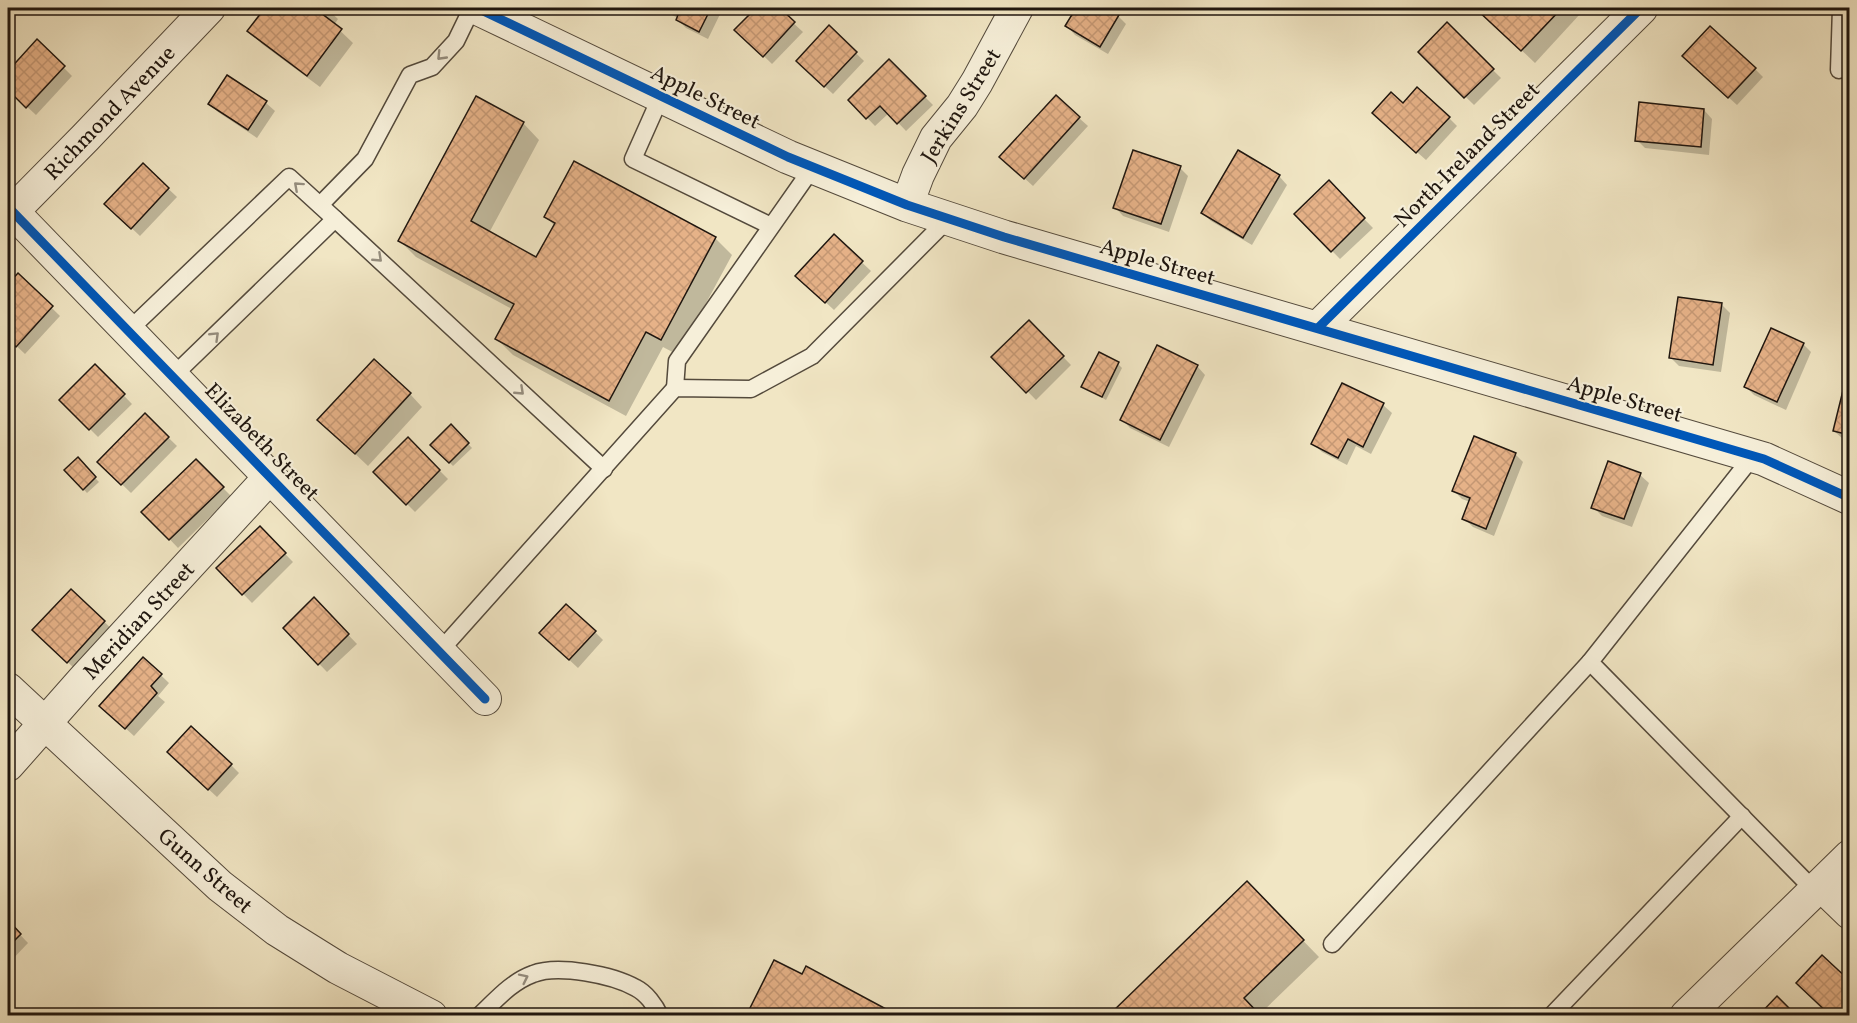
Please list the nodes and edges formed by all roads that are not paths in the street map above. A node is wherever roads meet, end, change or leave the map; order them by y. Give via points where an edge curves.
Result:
1 (209, 8) edge
2 (474, 8) edge
3 (1017, 8) edge
4 (1641, 8) edge
5 (1840, 8) edge
6 (1839, 70) dead end
7 (661, 96) junction
8 (813, 167) junction
9 (320, 205) junction
10 (907, 205) junction
11 (10, 213) edge
12 (335, 219) junction
13 (948, 219) junction
14 (771, 226) junction
15 (1318, 328) junction
16 (129, 330) junction
17 (173, 376) junction
18 (675, 388) junction
19 (1753, 456) junction
20 (604, 470) junction
21 (270, 477) junction
22 (1850, 498) edge
23 (439, 652) junction
24 (1590, 662) junction
25 (8, 688) edge
26 (485, 699) dead end
27 (45, 724) junction
28 (8, 765) edge
29 (1742, 816) junction
30 (1850, 856) edge
31 (1818, 888) junction
32 (1850, 913) edge
33 (1332, 944) dead end
34 (431, 1016) edge
35 (479, 1016) edge
36 (660, 1016) edge
37 (1551, 1016) edge
38 (1686, 1016) edge

1 - 11 street, Richmond Avenue
2 - 7 street, Apple Street
2 -> 9 lane via 456,41 432,67 410,75 365,159
3 - 10 street, Jerkins Street via 977,82 936,138
4 - 15 street, North Ireland Street
5 - 6 lane
7 - 8 street, Apple Street
7 - 14 lane via 633,159
8 - 10 street, Apple Street
8 - 14 lane
9 - 12 lane
9 -> 16 lane via 289,177
10 - 13 street, Apple Street
11 - 16 street, Elizabeth Street
17 -> 12 lane
12 -> 20 lane
13 - 15 street, Apple Street
13 - 18 lane via 812,356 751,389
14 - 18 lane via 677,361
15 - 19 street, Apple Street
16 - 17 street, Elizabeth Street
17 - 21 street, Elizabeth Street
18 - 20 lane
19 - 22 street, Apple Street
19 - 24 lane
20 - 23 lane
21 - 23 street, Elizabeth Street
21 - 27 street, Meridian Street
23 - 26 street, Elizabeth Street
24 - 29 lane
24 - 33 lane
25 - 27 street, Gunn Street
27 - 28 street, Meridian Street
27 - 34 street, Gunn Street via 220,886 277,930 338,968
29 - 31 lane
29 - 37 lane
30 - 31 street
31 - 32 street
31 - 38 street
35 -> 36 lane via 516,981 553,969 585,973 636,988 646,995

